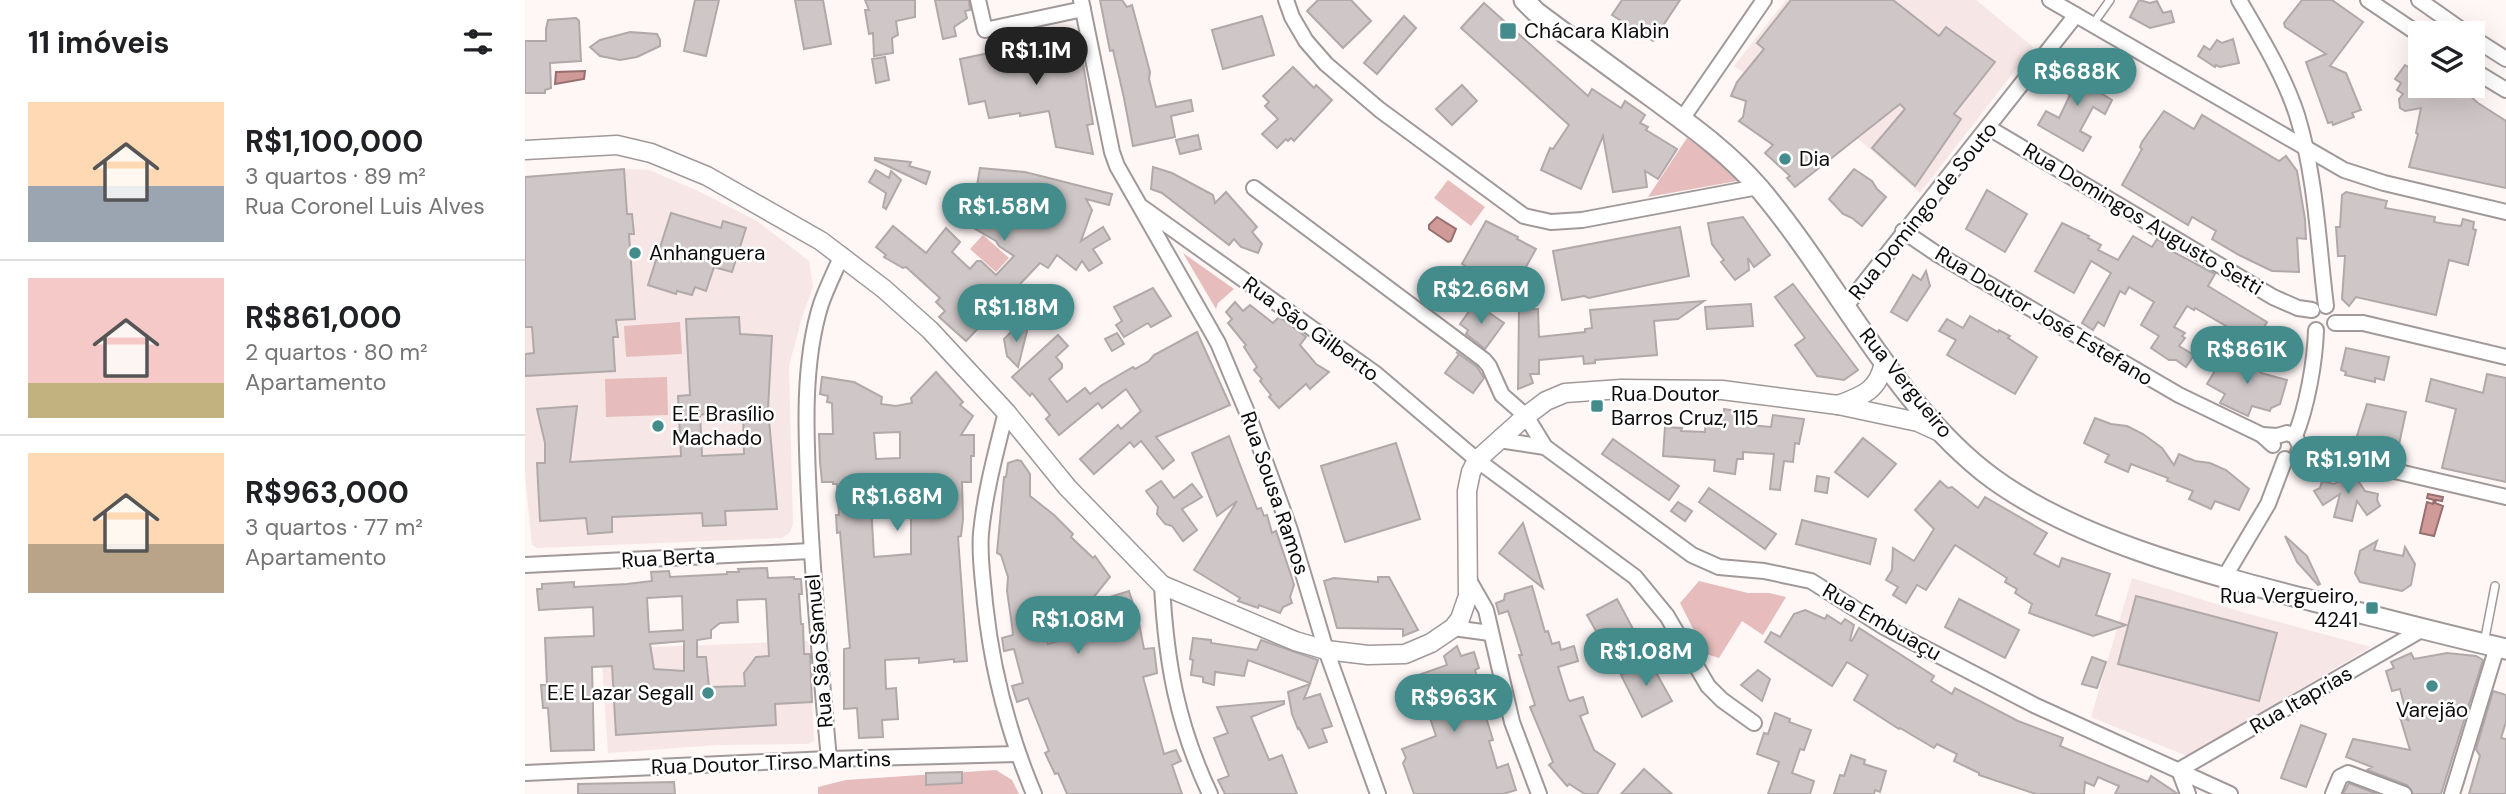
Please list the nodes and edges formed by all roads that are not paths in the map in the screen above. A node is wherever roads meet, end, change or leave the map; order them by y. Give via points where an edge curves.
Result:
1 (978, 0) edge
2 (1286, 0) edge
3 (1524, 0) edge
4 (1764, 0) edge
5 (2050, 0) edge
6 (2110, 0) edge
7 (2239, 0) edge
8 (2368, 0) edge
9 (2419, 0) edge
10 (1082, 4) edge
11 (2076, 15) junction
12 (2449, 21) edge
13 (2093, 25) junction
14 (2408, 27) edge
15 (2485, 46) edge
16 (2506, 59) edge
17 (2485, 77) edge
18 (2506, 90) edge
19 (1682, 119) junction
20 (1989, 128) junction
21 (2306, 149) junction
22 (525, 150) edge
23 (1758, 187) junction
24 (1254, 188) dead end
25 (1139, 205) junction
26 (2506, 212) edge
27 (1903, 231) junction
28 (842, 255) junction
29 (1846, 306) junction
30 (2322, 317) junction
31 (2506, 357) edge
32 (1884, 362) junction
33 (1838, 405) junction
34 (1006, 412) junction
35 (1526, 416) junction
36 (1945, 435) junction
37 (1499, 440) junction
38 (2288, 444) junction
39 (1545, 447) junction
40 (1477, 460) junction
41 (2506, 497) edge
42 (811, 551) junction
43 (525, 565) edge
44 (2224, 579) junction
45 (1470, 582) junction
46 (1163, 585) junction
47 (2495, 586) dead end
48 (1453, 628) junction
49 (2423, 629) junction
50 (1490, 633) junction
51 (2496, 646) edge
52 (1326, 650) junction
53 (1754, 723) dead end
54 (1017, 754) junction
55 (829, 759) junction
56 (2179, 770) junction
57 (525, 773) edge
58 (1034, 794) edge
59 (1210, 794) edge
60 (1378, 794) edge
61 (1539, 794) edge
62 (2187, 794) edge
63 (2230, 794) edge
64 (2333, 794) edge
65 (2404, 794) edge
66 (2452, 794) edge

1 - 10 street via 985,30
2 - 23 street via 1305,41 1326,64 1380,110 1524,216 1551,222 1582,220
3 - 19 main road, Rua Vergueiro
4 - 19 street
5 - 11 street
6 - 13 lane
7 - 21 street via 2281,79
8 - 14 street
9 - 12 street
10 - 25 street, Rua Sousa Ramos via 1112,152
11 - 13 street
11 - 20 street, Rua Domingo de Souto
13 - 21 street
15 - 16 street
17 - 18 street
19 - 23 main road, Rua Vergueiro
20 - 27 street, Rua Domingo de Souto
20 - 30 street, Rua Domingos Augusto Setti via 2273,297
21 - 26 street via 2364,178
21 - 30 street via 2320,243
22 - 28 street via 617,145 669,158
23 - 29 main road, Rua Vergueiro
24 - 35 street, Rua Embuaçu via 1484,360 1502,395
25 - 40 street, Rua São Gilberto via 1376,374
25 - 52 street, Rua Sousa Ramos via 1230,370 1290,530
27 - 29 street, Rua Domingo de Souto
27 - 38 street, Rua Doutor José Estefano via 2179,395
28 - 34 street via 930,330
28 - 42 street, Rua São Samuel via 821,304 807,389
29 - 32 main road, Rua Vergueiro
30 - 31 street, Rua Domingos Augusto Setti
30 - 38 street via 2301,422
32 - 33 street via 1872,390
32 - 36 main road, Rua Vergueiro
33 - 35 street via 1722,390 1610,389 1565,393
33 - 36 street via 1918,422
34 - 46 street via 1067,487
34 - 54 street via 983,523 981,569 994,669
35 - 37 street
35 - 39 street, Rua Embuaçu
36 - 44 main road, Rua Vergueiro via 1983,470 2057,517
37 - 39 street, Rua Embuaçu
37 - 40 street
38 - 41 street, Rua Doutor José Estefano
38 - 44 street via 2268,504
39 - 56 street, Rua Embuaçu via 1692,555 1719,567 1764,570 1811,581 1884,627 2034,705
40 - 45 street via 1467,491
40 - 53 street, Rua São Gilberto via 1635,576 1667,616 1708,686
42 - 43 street, Rua Berta
42 - 55 street, Rua São Samuel
44 - 49 main road, Rua Vergueiro
45 - 48 street via 1464,610
45 - 50 street via 1486,610
46 - 52 street
46 - 59 street via 1172,685
47 - 51 lane
48 - 50 street
48 - 52 street via 1405,654
49 - 51 main road, Rua Vergueiro
49 - 56 street, Rua Itaprias
50 - 61 street via 1512,722
51 - 66 street
52 - 60 street, Rua Sousa Ramos
54 - 55 street, Rua Doutor Tirso Martins
54 - 58 street
55 - 57 street, Rua Doutor Tirso Martins
56 - 62 street
56 - 63 street, Rua Embuaçu
64 - 65 street via 2340,777 2349,773

